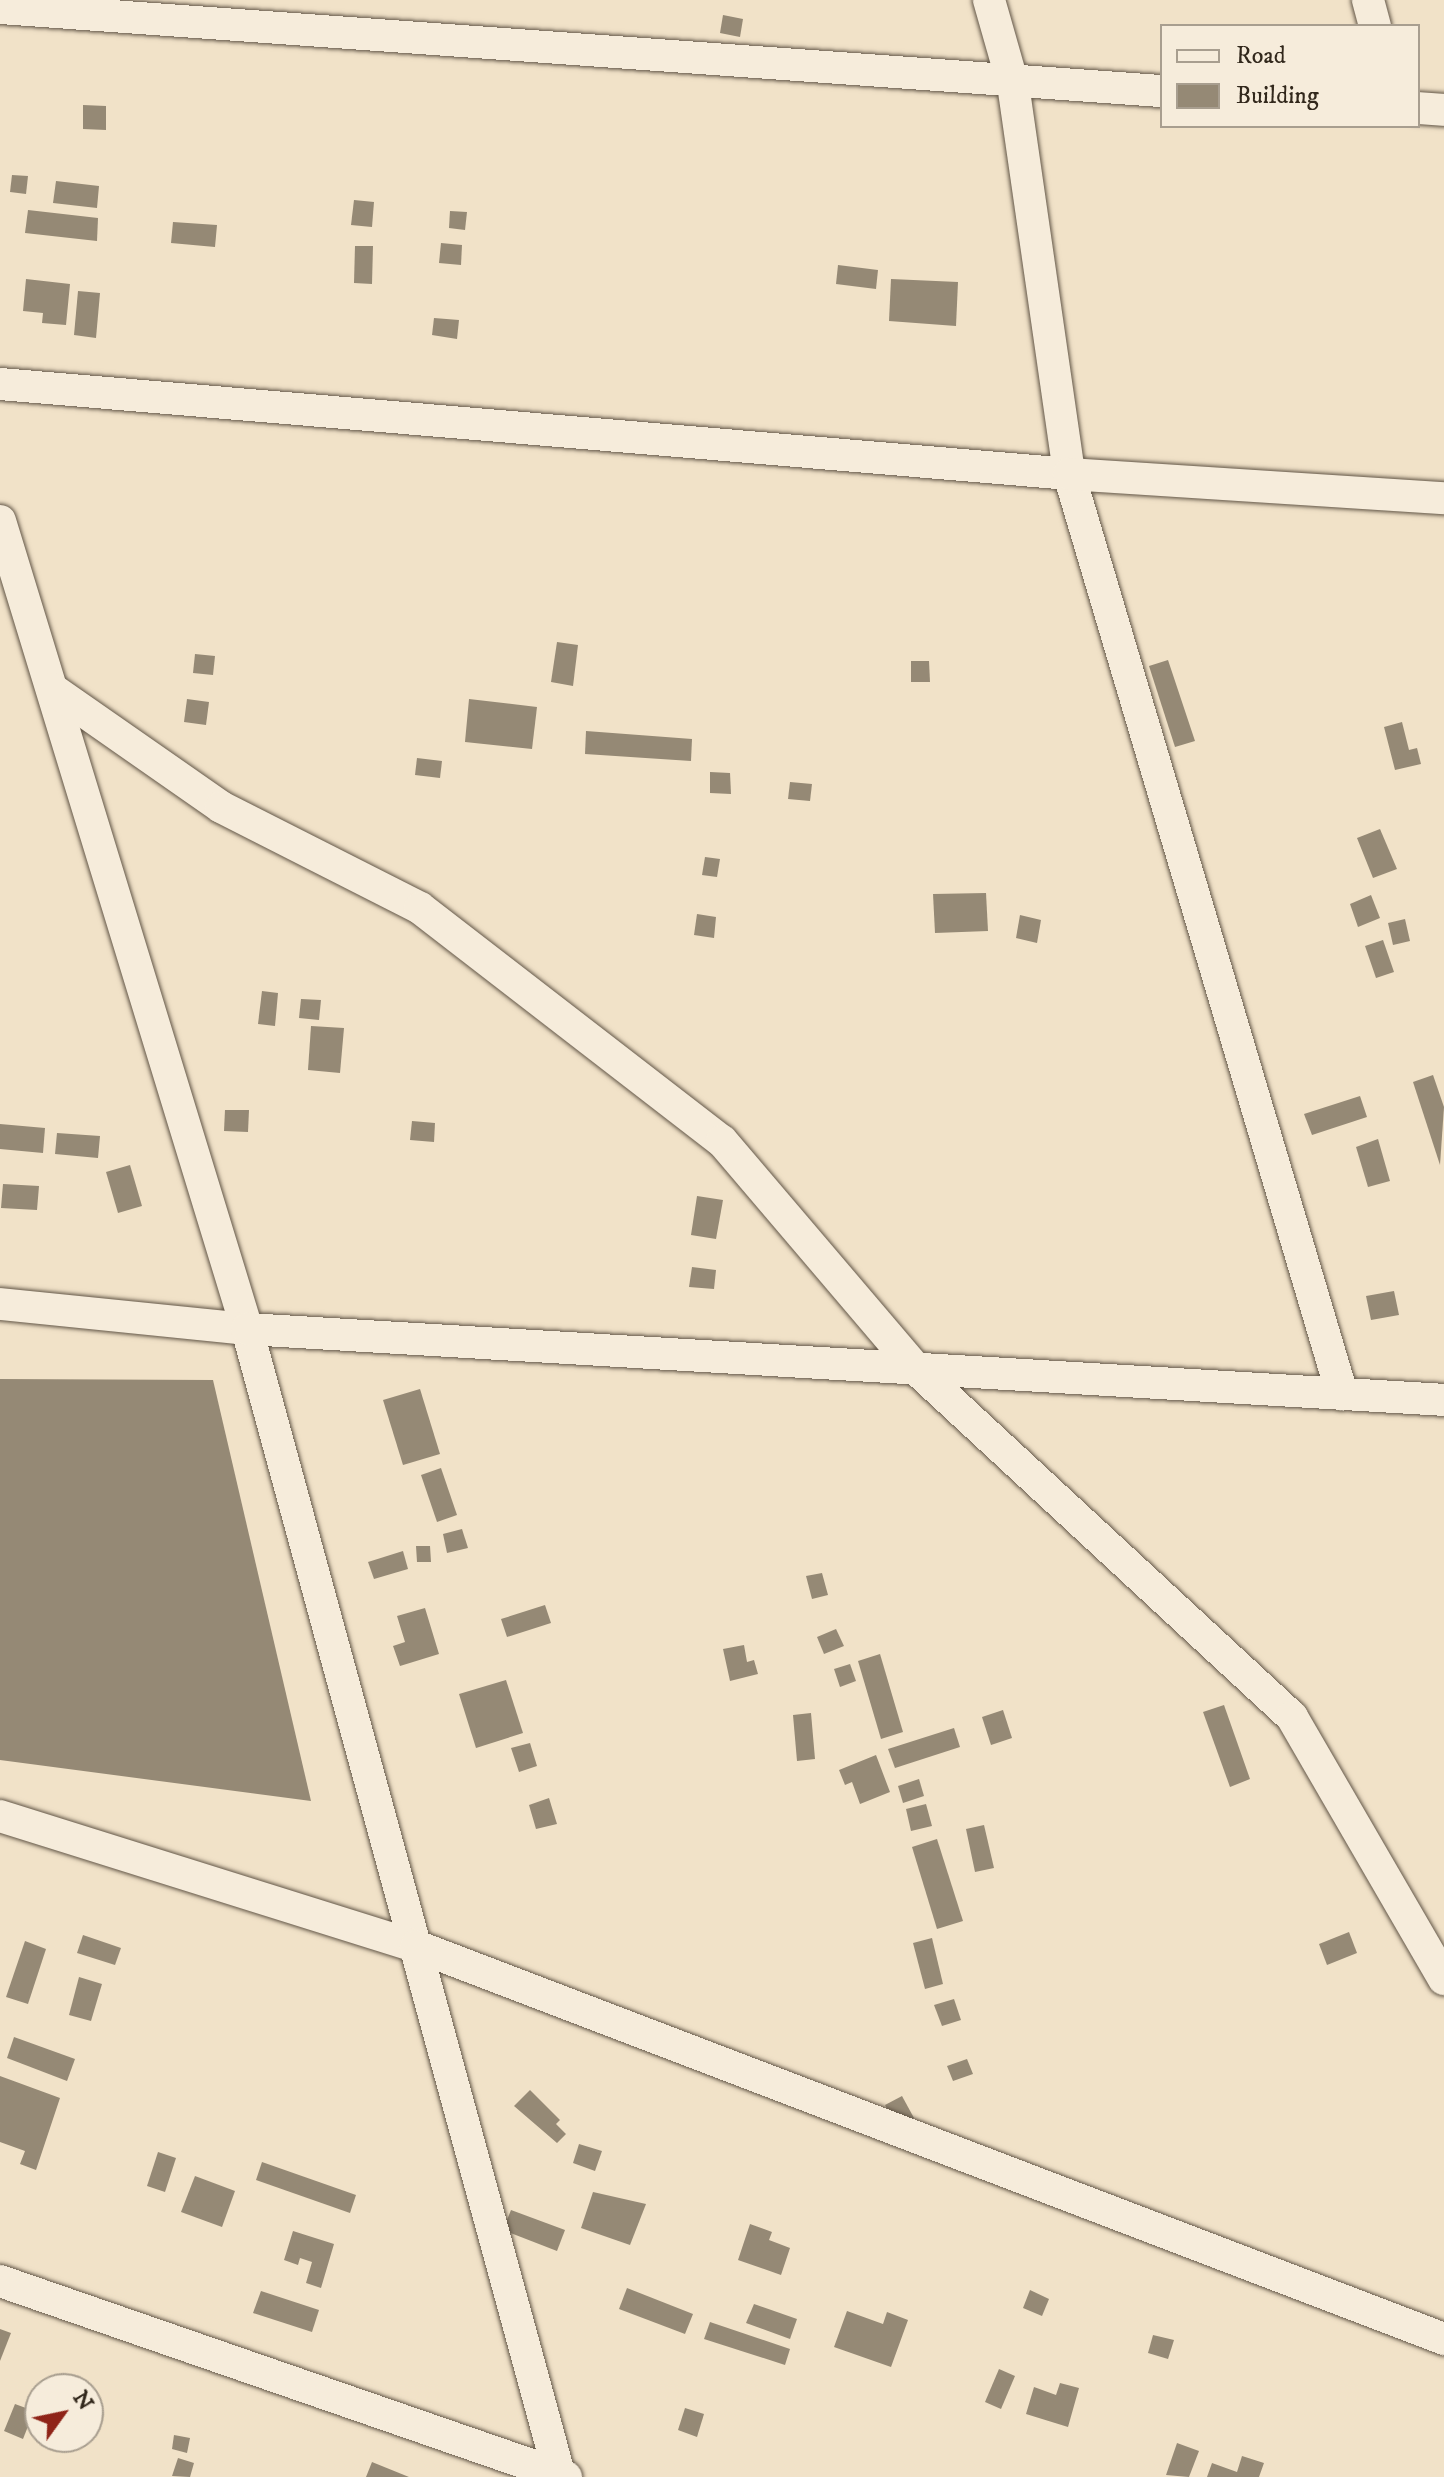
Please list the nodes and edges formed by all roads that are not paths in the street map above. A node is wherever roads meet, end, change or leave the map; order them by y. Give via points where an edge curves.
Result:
1 (989, 0) edge
2 (1368, 0) edge
3 (0, 8) edge
4 (1374, 24) edge
5 (1012, 80) junction
6 (1160, 91) edge
7 (1420, 108) edge
8 (1444, 110) edge
9 (0, 384) edge
10 (1069, 474) junction
11 (1444, 498) edge
12 (0, 521) edge
13 (52, 689) junction
14 (0, 1304) edge
15 (247, 1329) junction
16 (915, 1368) junction
17 (1342, 1394) junction
18 (1444, 1400) edge
19 (0, 1816) edge
20 (416, 1946) junction
21 (1444, 1979) edge
22 (0, 2281) edge
23 (1444, 2339) edge
24 (562, 2476) edge

1 - 5 street
2 - 4 street
3 - 5 street
5 - 6 street
5 - 10 street
7 - 8 street
9 - 10 street
10 - 11 street
10 - 17 street
12 - 13 street
13 - 15 street
13 - 16 street via 221,807 420,908 722,1141
14 - 15 street
15 - 16 street
15 - 20 street
16 - 17 street
16 - 21 street via 1292,1717
17 - 18 street
19 - 20 street
20 - 23 street
20 - 24 street
22 - 24 street

